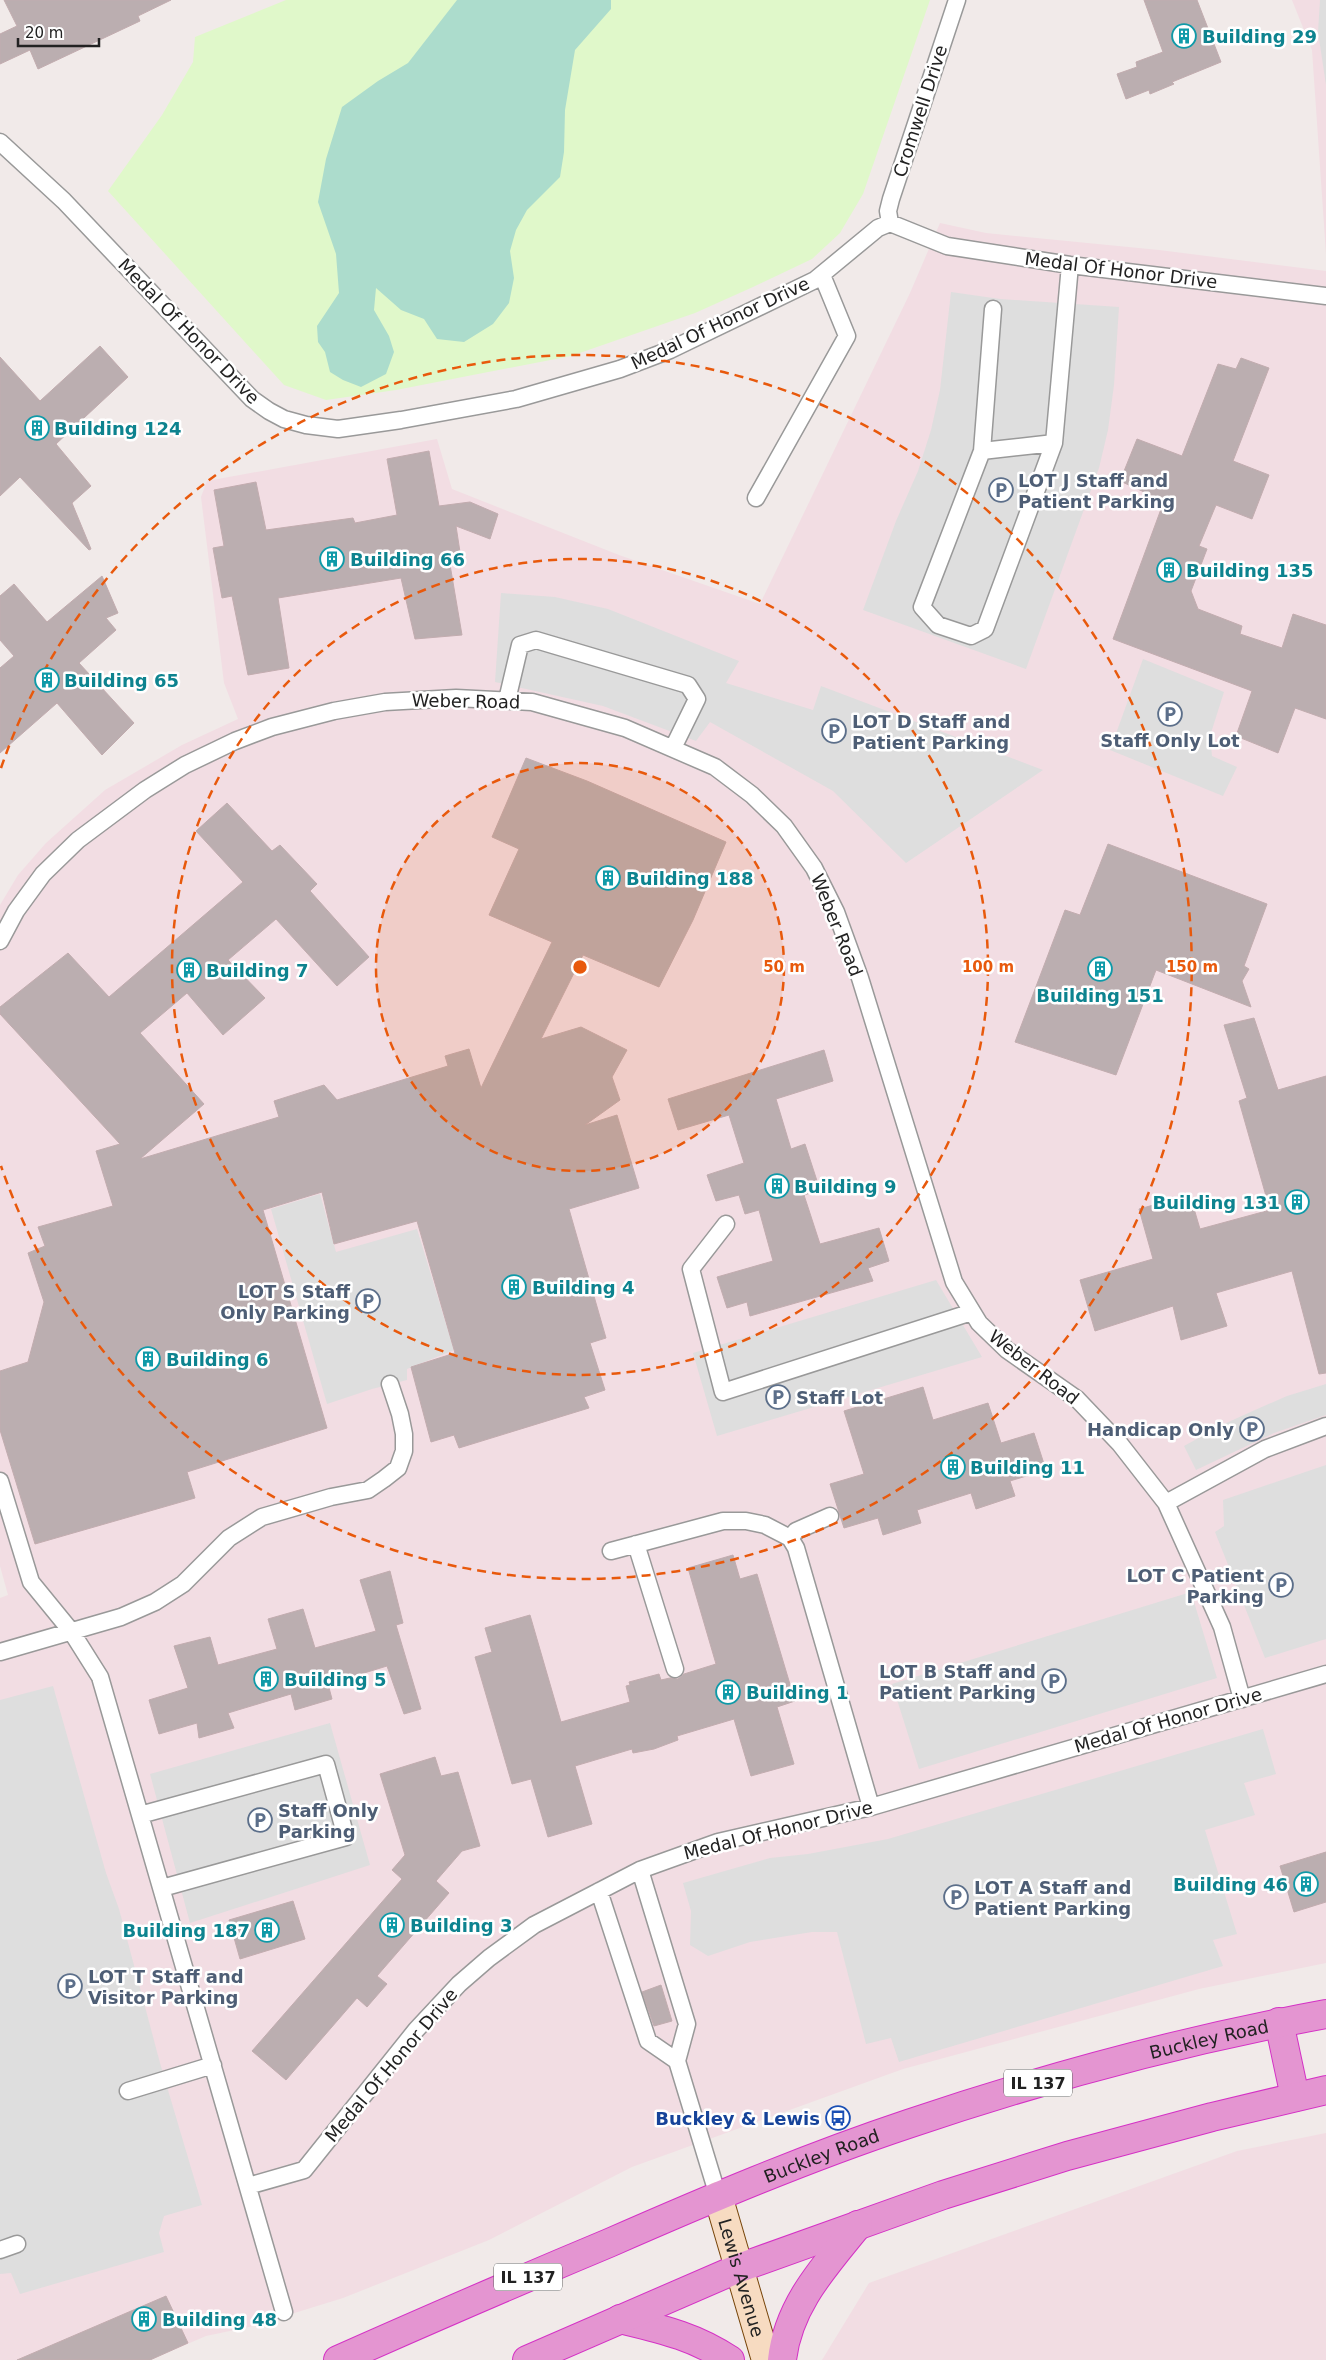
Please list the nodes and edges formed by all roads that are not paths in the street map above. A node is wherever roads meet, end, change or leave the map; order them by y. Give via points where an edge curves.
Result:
1 (957, 0) edge
2 (0, 142) edge
3 (890, 224) junction
4 (1070, 265) junction
5 (822, 274) junction
6 (1326, 296) edge
7 (993, 309) dead end
8 (1054, 443) junction
9 (982, 451) junction
10 (756, 498) dead end
11 (507, 700) junction
12 (673, 748) junction
13 (0, 941) edge
14 (726, 1224) dead end
15 (972, 1312) junction
16 (390, 1384) dead end
17 (1326, 1426) edge
18 (0, 1481) edge
19 (1166, 1504) junction
20 (830, 1516) dead end
21 (790, 1538) junction
22 (636, 1544) junction
23 (611, 1551) dead end
24 (71, 1631) junction
25 (0, 1652) edge
26 (675, 1669) dead end
27 (1326, 1674) edge
28 (1242, 1698) junction
29 (872, 1807) junction
30 (140, 1815) junction
31 (640, 1870) junction
32 (162, 1888) junction
33 (599, 1891) junction
34 (1326, 2014) edge
35 (1279, 2022) junction
36 (677, 2061) junction
37 (213, 2065) junction
38 (1326, 2090) edge
39 (128, 2091) dead end
40 (1295, 2097) junction
41 (248, 2186) junction
42 (718, 2196) junction
43 (858, 2225) junction
44 (17, 2244) dead end
45 (0, 2250) edge
46 (739, 2268) junction
47 (284, 2312) dead end
48 (620, 2319) junction
49 (338, 2360) edge
50 (527, 2360) edge
51 (730, 2360) edge
52 (766, 2360) edge
53 (782, 2360) edge

1 - 3 lane, Cromwell Drive via 891,199 888,211
2 - 5 lane, Medal Of Honor Drive via 64,201 252,398 284,419 319,427 338,429 516,400 620,369 670,350
3 - 4 lane, Medal Of Honor Drive via 946,246
3 - 5 lane, Medal Of Honor Drive via 878,228
4 - 6 lane, Medal Of Honor Drive
4 - 8 lane
5 - 10 lane via 847,336
7 - 9 lane
8 - 9 lane
8 - 9 lane via 985,629 971,636 938,625 922,607
11 - 12 lane, Weber Road via 532,702 586,716
11 - 12 lane via 520,645 536,640 688,685 698,699
11 - 13 lane, Weber Road via 456,698 385,702 334,711 235,741 185,765 145,790 78,840 43,874 16,911
12 - 15 lane, Weber Road via 715,767 752,795 784,826 814,868 836,912 860,978 954,1282
14 - 15 lane via 691,1268 723,1392
15 - 19 lane, Weber Road via 1006,1350 1078,1399 1120,1444
16 - 24 lane via 400,1414 404,1451 398,1468 384,1479 368,1490 262,1517 229,1538 183,1584 155,1602 121,1617
17 - 19 lane via 1265,1449
18 - 24 lane via 31,1582
19 - 28 lane, Weber Road via 1222,1627
20 - 21 lane via 796,1531
21 - 22 lane via 765,1525 723,1521
21 - 29 lane via 796,1548
22 - 23 lane
22 - 26 lane
24 - 25 lane
24 - 30 lane via 100,1677
27 - 28 lane, Medal Of Honor Drive
28 - 29 lane, Medal Of Honor Drive
29 - 31 lane, Medal Of Honor Drive via 718,1842
30 - 32 lane
30 - 32 lane via 326,1764 346,1837
31 - 33 lane, Medal Of Honor Drive
31 - 36 lane via 687,2024
32 - 37 lane
33 - 36 lane via 648,2041
33 - 41 lane, Medal Of Honor Drive via 534,1925 459,1984 385,2068 304,2170
34 - 35 highway, Buckley Road / IL 137
35 - 40 highway
35 - 42 highway, Buckley Road / IL 137 via 1010,2092 907,2124
36 - 42 lane
37 - 39 lane
37 - 41 lane
38 - 40 highway
40 - 43 highway via 1067,2156
41 - 47 lane
42 - 46 main road, Lewis Avenue
42 - 49 highway, Buckley Road / IL 137
43 - 46 highway
43 - 53 highway via 806,2290 796,2310
44 - 45 lane
46 - 48 highway
46 - 52 main road, Lewis Avenue
48 - 50 highway
48 - 51 highway via 679,2333

